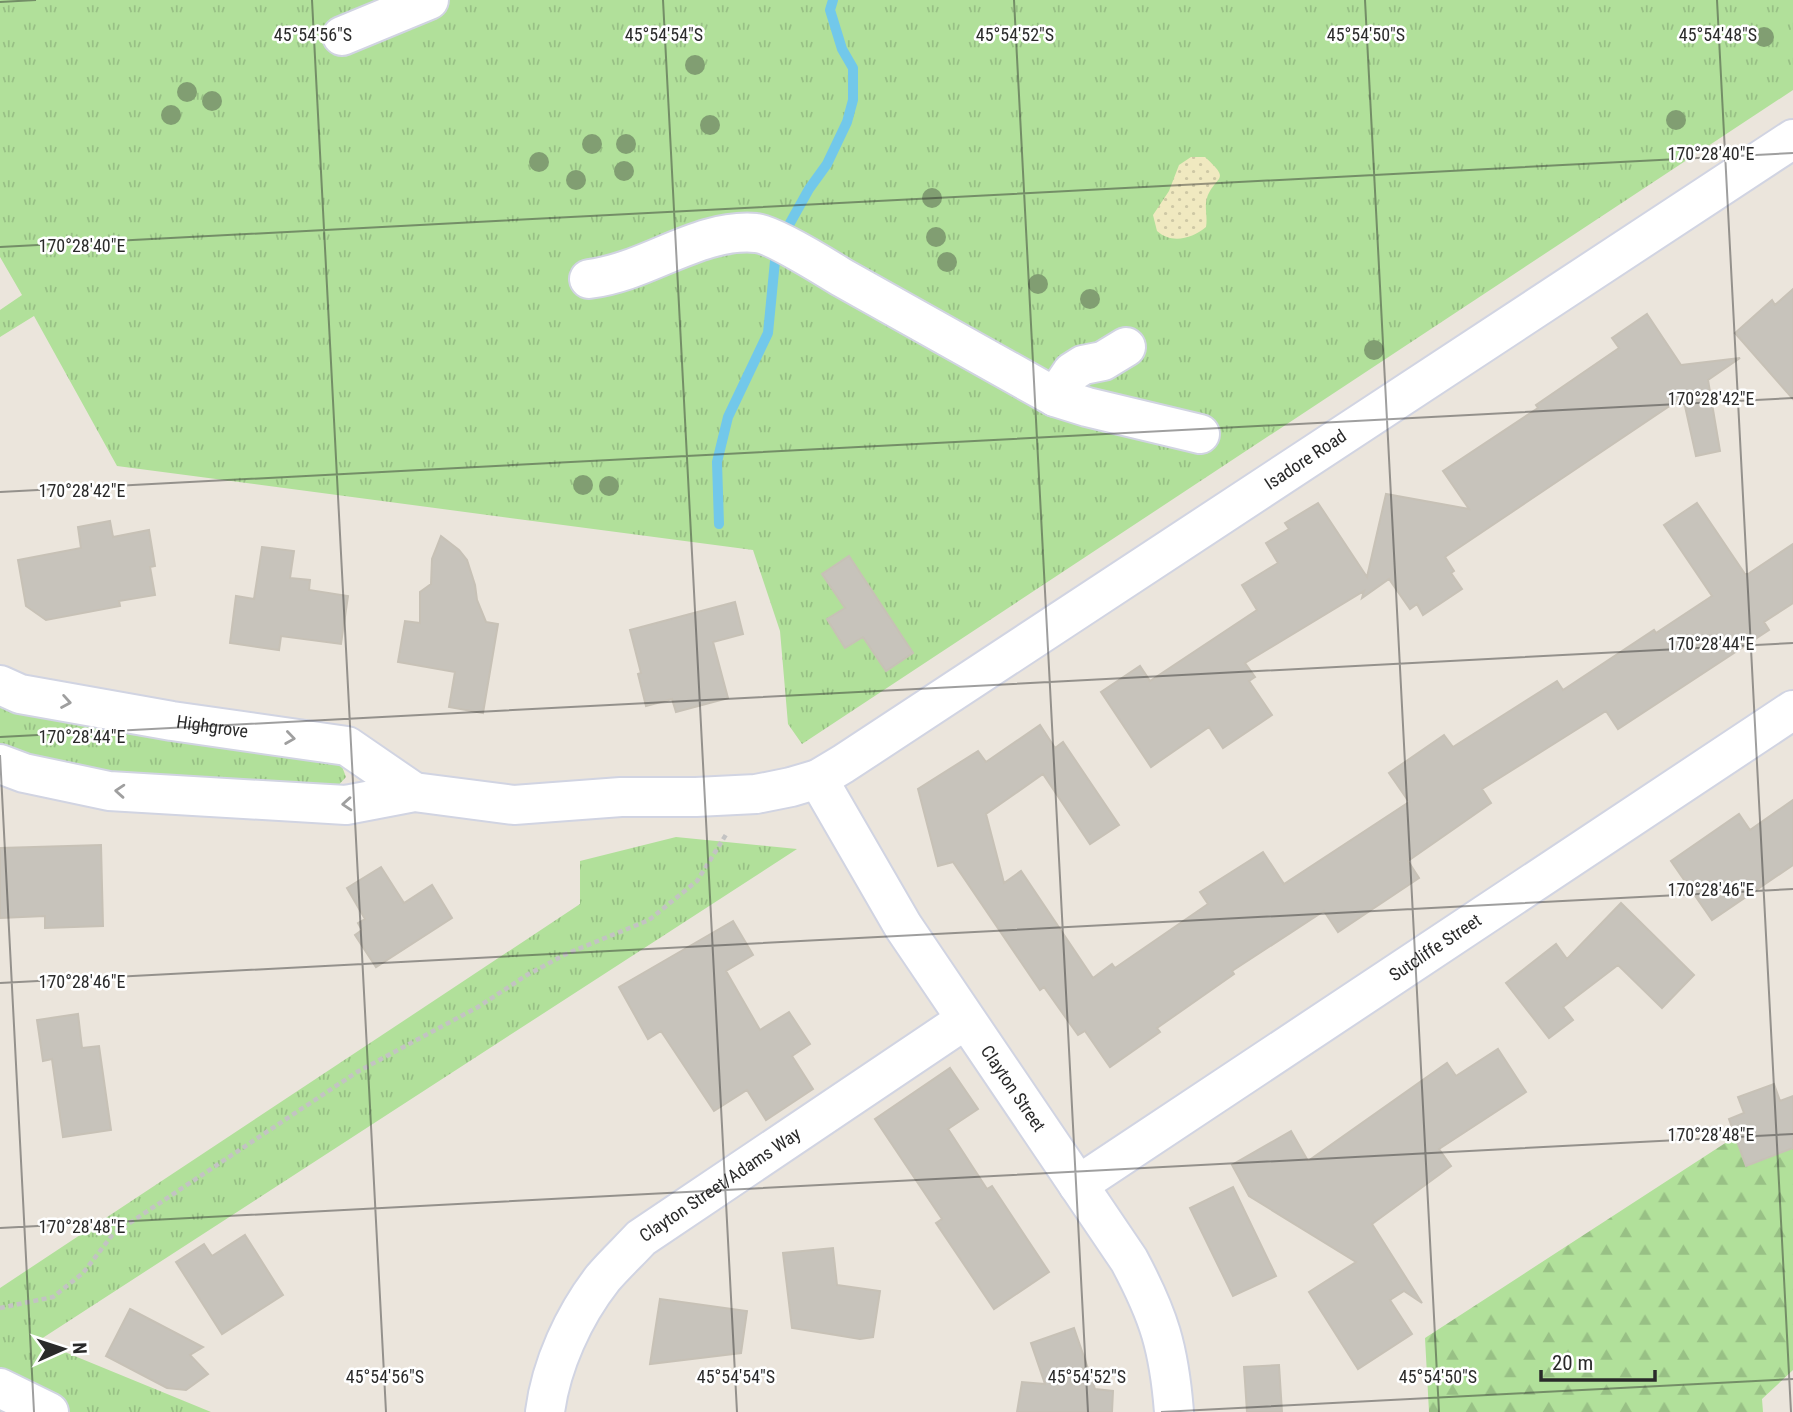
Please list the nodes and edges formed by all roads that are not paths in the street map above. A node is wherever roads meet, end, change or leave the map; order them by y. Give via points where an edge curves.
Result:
1 (429, 0) edge
2 (342, 36) dead end
3 (1793, 139) edge
4 (589, 279) dead end
5 (1126, 347) dead end
6 (1055, 397) junction
7 (1200, 434) dead end
8 (0, 685) edge
9 (1793, 710) edge
10 (0, 764) edge
11 (817, 779) junction
12 (414, 792) junction
13 (965, 1020) junction
14 (1078, 1185) junction
15 (0, 1388) edge
16 (49, 1412) edge
17 (545, 1412) edge
18 (1174, 1412) edge

1 - 2 street
3 - 11 street, Isadore Road
4 - 6 street via 612,276 708,237 759,233
5 - 6 street via 1072,372
6 - 7 street
8 -> 12 street, Highgrove via 20,694 172,721 347,746
9 - 14 street, Sutcliffe Street
12 -> 10 street, Highgrove via 346,805 109,791
11 - 12 street, Highgrove via 756,793 514,805
11 - 13 street, Clayton Street via 903,926
13 - 14 street, Clayton Street
13 - 17 street, Clayton Street/Adams Way via 641,1238 603,1279 582,1311 563,1346
14 - 18 street, Clayton Street via 1147,1294 1163,1333
15 - 16 street

